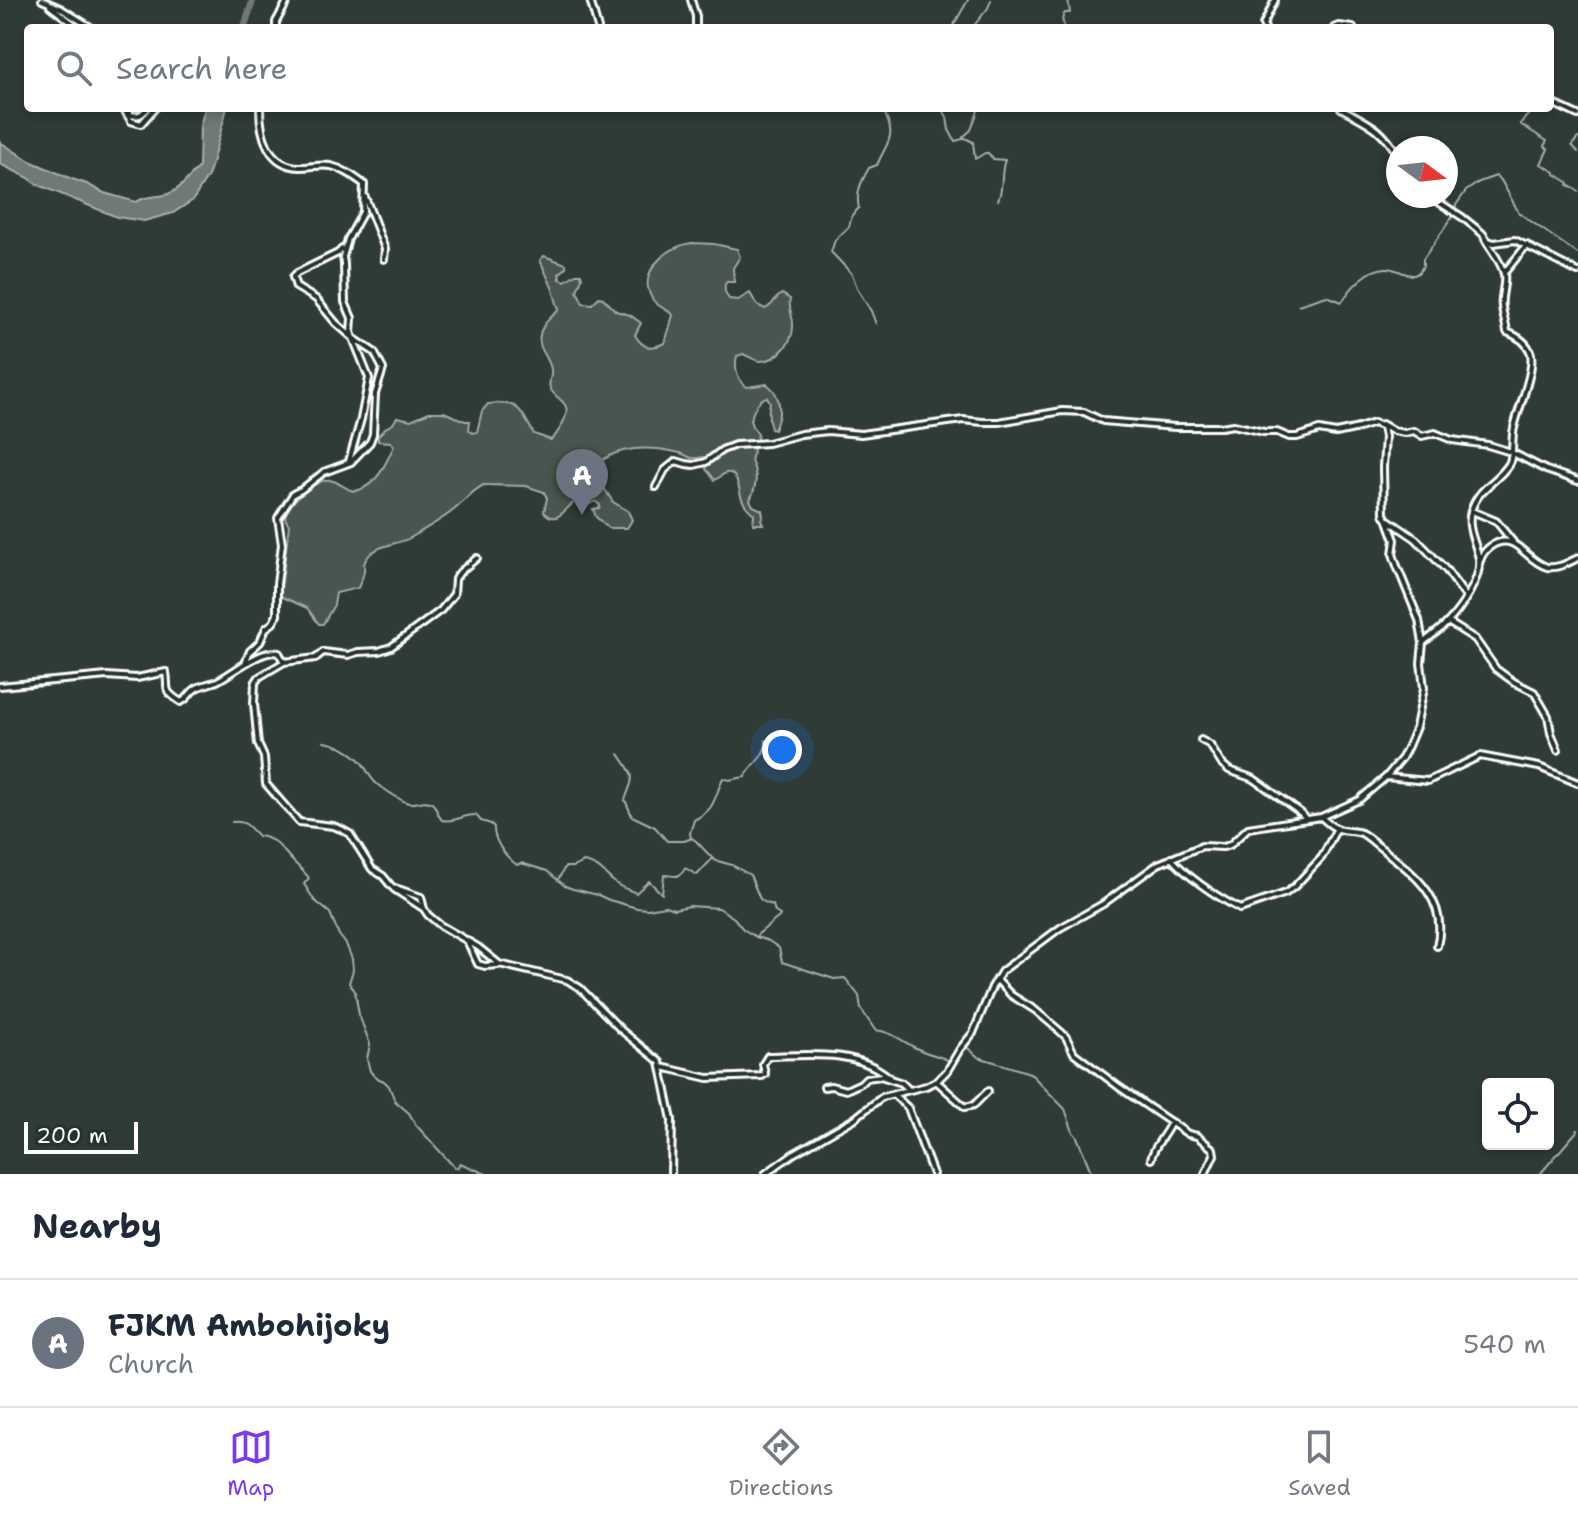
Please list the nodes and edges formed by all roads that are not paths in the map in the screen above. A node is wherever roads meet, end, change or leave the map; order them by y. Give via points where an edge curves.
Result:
1 (42, 0) edge
2 (288, 0) edge
3 (590, 0) edge
4 (691, 0) edge
5 (1275, 0) edge
6 (77, 19) junction
7 (76, 24) edge
8 (80, 24) edge
9 (85, 24) edge
10 (276, 24) edge
11 (597, 24) edge
12 (696, 24) edge
13 (1263, 24) edge
14 (1554, 104) edge
15 (127, 112) edge
16 (152, 112) edge
17 (260, 112) edge
18 (1349, 112) edge
19 (1578, 115) edge
20 (1386, 137) edge
21 (364, 195) junction
22 (1448, 208) edge
23 (1485, 239) junction
24 (1527, 245) junction
25 (344, 247) junction
26 (384, 259) dead end
27 (1578, 272) edge
28 (1504, 273) junction
29 (353, 338) junction
30 (1379, 424) junction
31 (1511, 452) junction
32 (348, 462) junction
33 (1578, 481) edge
34 (656, 487) dead end
35 (1472, 511) junction
36 (1387, 519) junction
37 (1515, 544) junction
38 (477, 558) dead end
39 (1578, 558) edge
40 (1480, 562) junction
41 (1466, 597) junction
42 (1448, 622) junction
43 (1423, 643) junction
44 (284, 662) junction
45 (245, 663) junction
46 (0, 686) edge
47 (1201, 740) dead end
48 (1558, 750) dead end
49 (1386, 777) junction
50 (1578, 783) edge
51 (1321, 817) junction
52 (1306, 819) junction
53 (1337, 828) junction
54 (1171, 858) junction
55 (467, 941) junction
56 (1437, 946) dead end
57 (499, 964) junction
58 (996, 979) junction
59 (662, 1067) junction
60 (889, 1077) junction
61 (936, 1081) junction
62 (824, 1087) dead end
63 (909, 1090) junction
64 (988, 1091) dead end
65 (894, 1095) junction
66 (1171, 1122) junction
67 (1151, 1159) dead end
68 (671, 1174) edge
69 (765, 1174) edge
70 (933, 1174) edge
71 (1205, 1174) edge

1 - 6 street
1 - 7 street
2 - 10 street
3 - 11 street
4 - 12 street
5 - 13 street
6 - 8 street
6 - 9 street
14 - 19 street
15 - 16 street via 131,121 141,124
17 - 21 street via 266,147 279,161 339,168 364,184
18 - 20 street
21 - 25 street via 363,212
21 - 26 street
22 - 23 street
23 - 24 street
23 - 28 street
24 - 27 street
24 - 28 street
25 - 29 street via 344,297
25 - 29 street via 293,277 296,287 316,299
28 - 31 street via 1501,305 1507,332 1522,339 1531,360
29 - 32 street via 369,378
29 - 32 street via 374,352 383,369 375,394 373,434
30 - 31 street via 1401,433 1435,433
30 - 34 street via 1289,437 1233,425 1175,427 1103,421 1084,412 1062,411 861,434 828,431 735,445 706,462 676,461
30 - 36 street via 1385,437
31 - 33 street
31 - 35 street via 1511,460 1483,489
32 - 45 street via 293,494 278,518 282,544 277,615
35 - 37 street via 1496,521
35 - 40 street
36 - 41 street via 1416,539
36 - 43 street
37 - 39 street via 1548,567
37 - 40 street via 1495,544
38 - 44 street via 455,579 454,594 441,610 391,647 348,655 323,652 316,658
40 - 41 street
41 - 42 street
42 - 43 street
42 - 48 street via 1475,639 1496,669 1534,692
43 - 49 street via 1424,688 1416,727
44 - 45 street via 275,651
44 - 55 street via 255,683 266,784 299,822 350,834 367,864 392,887 421,897 428,915
45 - 46 street via 195,688 181,702 168,692 166,672
47 - 52 street via 1229,770 1254,779
49 - 50 street via 1428,781 1480,756 1539,767
49 - 51 street via 1359,800
51 - 52 street
51 - 53 street
52 - 54 street via 1248,828 1230,845 1202,846
53 - 54 street via 1322,857 1295,886 1240,909 1205,889
53 - 56 street via 1365,835 1422,884 1436,905
54 - 58 street via 1060,928
55 - 57 street
55 - 57 street via 478,964
57 - 59 street via 580,988
58 - 61 street via 973,1033
58 - 66 street via 1061,1032 1074,1053
59 - 60 street via 708,1078 762,1076 768,1056 823,1055 846,1057
59 - 68 street via 672,1120
60 - 62 street via 866,1078 846,1090
60 - 63 street
61 - 63 street
61 - 64 street via 965,1107
63 - 65 street
65 - 69 street via 882,1097
65 - 70 street via 908,1108
66 - 67 street
66 - 71 street via 1213,1149

